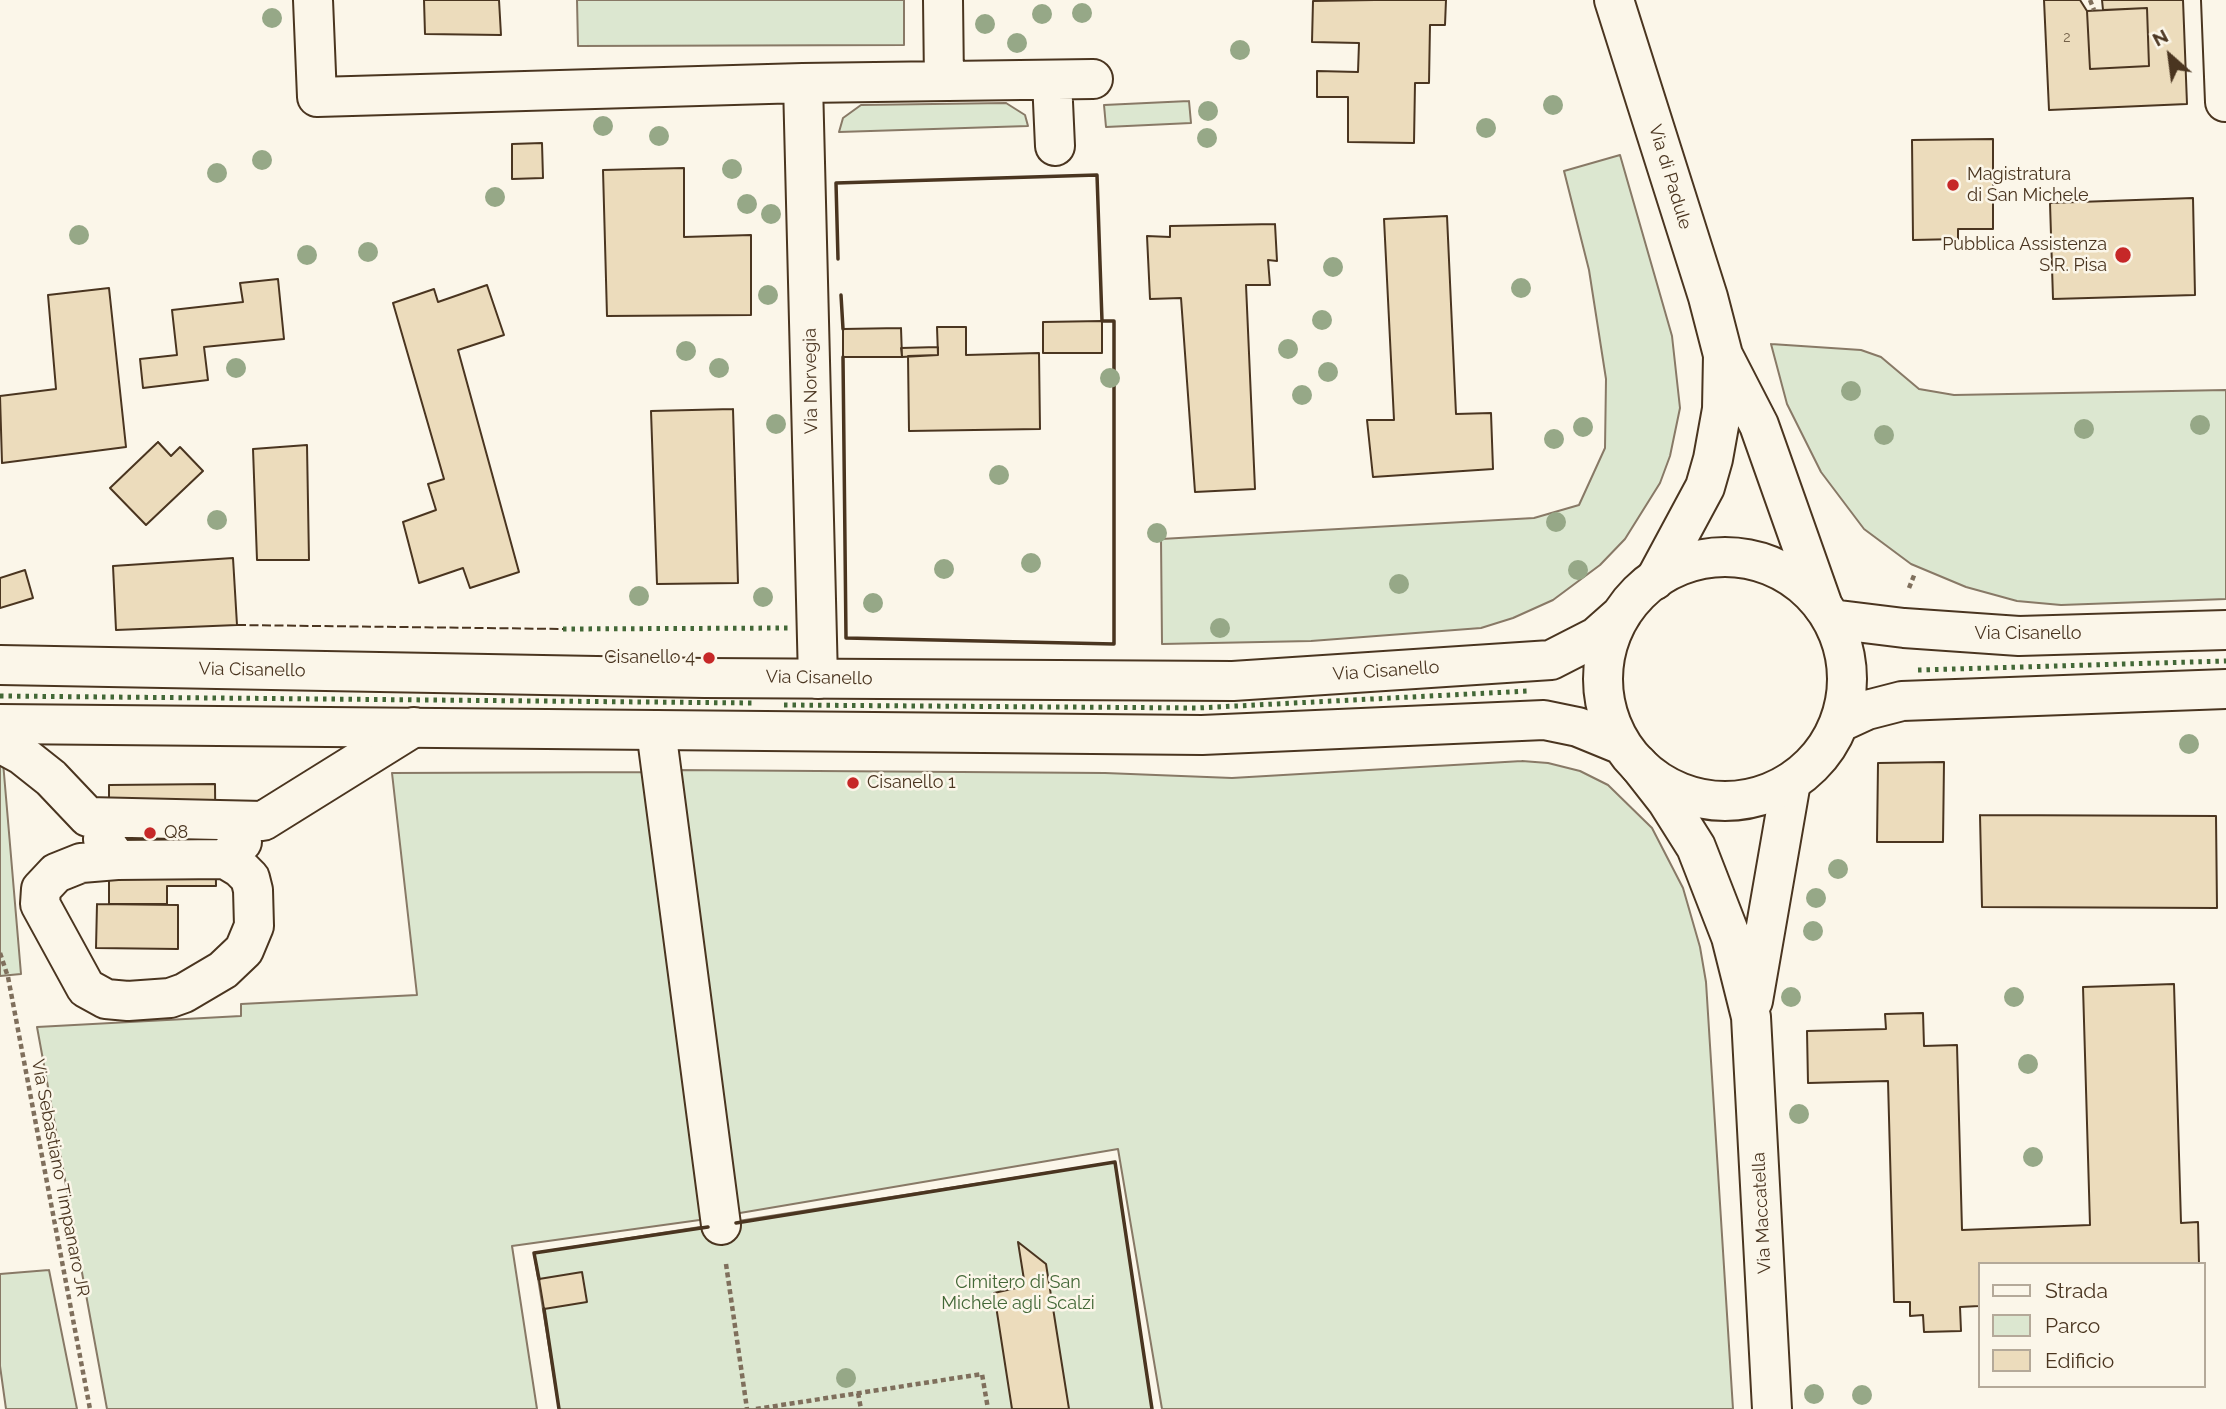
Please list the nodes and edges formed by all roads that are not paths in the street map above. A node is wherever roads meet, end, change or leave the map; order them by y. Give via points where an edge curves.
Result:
1 (313, 0) edge
2 (943, 0) edge
3 (1614, 0) edge
4 (2221, 0) edge
5 (1093, 79) dead end
6 (1052, 80) junction
7 (944, 81) junction
8 (803, 83) junction
9 (2225, 102) edge
10 (1055, 146) dead end
11 (1723, 355) junction
12 (1655, 580) junction
13 (1827, 612) junction
14 (1622, 614) junction
15 (2226, 630) edge
16 (0, 665) edge
17 (818, 679) junction
18 (2226, 689) edge
19 (1841, 722) junction
20 (0, 724) edge
21 (414, 727) junction
22 (656, 730) junction
23 (0, 743) edge
24 (1630, 754) junction
25 (1791, 782) junction
26 (88, 817) junction
27 (262, 821) junction
28 (225, 859) junction
29 (117, 860) junction
30 (1751, 1017) junction
31 (721, 1225) road end
32 (1772, 1409) edge

1 - 8 main road via 317,97
2 - 7 main road
3 - 11 main road, Via di Padule
4 - 9 main road
5 - 6 main road
6 - 7 main road
6 - 10 main road
7 - 8 main road
8 - 17 main road, Via Norvegia
11 - 12 main road, Via di Padule via 1722,409 1711,468
11 - 13 main road, Via di Padule via 1759,425
12 - 13 main road via 1713,558 1755,561 1793,578
12 - 14 main road
13 - 15 main road, Via Cisanello via 1904,628 2007,636
13 - 19 main road via 1840,637 1847,677
14 - 17 main road, Via Cisanello via 1596,638 1539,662 1233,681
14 - 24 main road via 1603,670 1607,709
16 - 17 main road, Via Cisanello
18 - 19 main road via 1902,701
19 - 25 main road via 1815,761
20 - 21 main road
21 - 22 main road
21 - 27 main road
22 - 24 main road via 1202,735 1544,720 1578,727
22 - 31 main road
23 - 26 main road via 51,778
24 - 25 main road via 1672,789 1711,800 1754,797
24 - 30 main road, Via Maccatella via 1696,847 1731,937
25 - 30 main road, Via Maccatella
26 - 27 main road
26 - 29 main road
27 - 28 main road
28 - 29 main road
28 - 29 main road via 250,878 253,890 254,926 244,950 223,970 184,993 137,1001 106,999 86,988 40,904 41,889 56,873 81,863
30 - 32 main road, Via Maccatella

